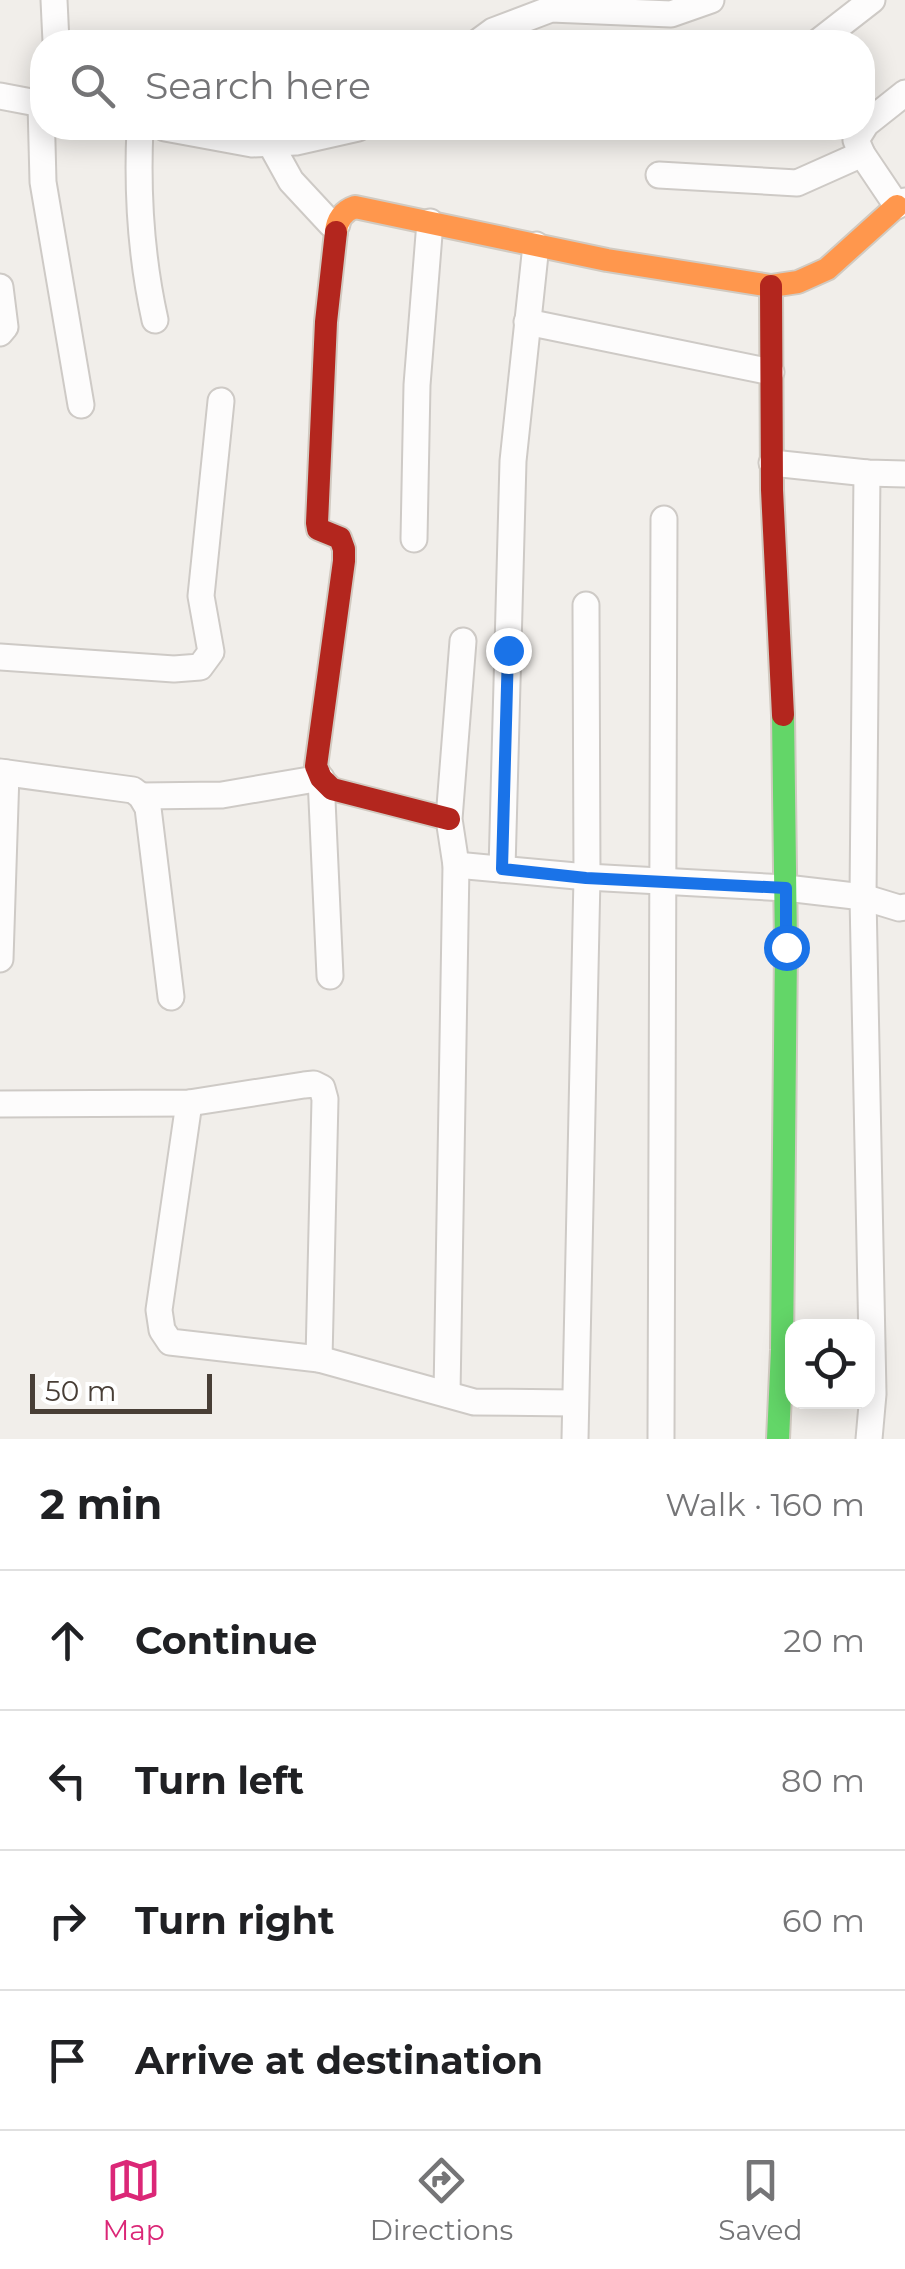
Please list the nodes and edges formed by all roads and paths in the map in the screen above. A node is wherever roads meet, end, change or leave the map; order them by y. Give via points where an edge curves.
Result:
1 (54, 0) edge
2 (710, 0) edge
3 (872, 0) edge
4 (55, 30) edge
5 (496, 30) edge
6 (833, 30) edge
7 (905, 94) edge
8 (2, 104) edge
9 (30, 104) edge
10 (875, 117) edge
11 (43, 140) edge
12 (140, 140) edge
13 (230, 140) edge
14 (305, 140) edge
15 (856, 140) edge
16 (270, 143) junction
17 (862, 154) junction
18 (659, 175) dead end
19 (901, 203) edge
20 (430, 222) junction
21 (337, 224) junction
22 (536, 245) junction
23 (771, 286) junction
24 (0, 287) edge
25 (156, 320) dead end
26 (528, 322) junction
27 (0, 333) edge
28 (771, 372) junction
29 (221, 400) dead end
30 (81, 405) dead end
31 (772, 463) junction
32 (867, 473) junction
33 (905, 474) edge
34 (664, 519) dead end
35 (414, 539) dead end
36 (586, 605) dead end
37 (463, 641) dead end
38 (0, 657) edge
39 (3, 772) edge
40 (321, 778) junction
41 (142, 796) junction
42 (449, 819) junction
43 (456, 865) junction
44 (502, 869) junction
45 (586, 878) junction
46 (664, 880) junction
47 (786, 888) junction
48 (863, 898) junction
49 (905, 906) edge
50 (0, 959) edge
51 (330, 976) dead end
52 (171, 996) dead end
53 (189, 1102) junction
54 (0, 1104) edge
55 (319, 1360) junction
56 (447, 1394) junction
57 (575, 1403) junction
58 (575, 1439) edge
59 (661, 1439) edge
60 (778, 1439) edge
61 (869, 1439) edge

1 - 4 street
2 - 5 street via 671,14 550,9
3 - 6 street
7 - 10 street
8 - 9 street
11 - 30 street
12 - 25 street via 147,283
13 - 16 street
14 - 16 street
15 - 17 street
16 - 21 street via 291,181
17 - 18 street via 797,182
17 - 19 street
19 - 23 street via 827,269
20 - 21 street via 355,207
20 - 22 street
20 - 35 street
21 - 40 street via 317,523 340,538 344,561 316,766
22 - 23 street
22 - 26 street
23 - 28 street
24 - 27 street
26 - 28 street
26 - 44 street via 513,460
28 - 31 street
29 - 38 street via 200,596 211,652 206,662 174,669
31 - 32 street
31 - 47 street
32 - 33 street
32 - 48 street
34 - 46 street
36 - 45 street
37 - 42 street
39 - 41 street
39 - 50 street
40 - 41 street via 222,795
40 - 42 street via 332,789
40 - 51 street
41 - 52 street
42 - 43 street
43 - 44 street
43 - 56 street
44 - 45 street
45 - 46 street
45 - 57 street
46 - 47 street
46 - 59 street
47 - 48 street
47 - 60 street
48 - 49 street
48 - 61 street
53 - 54 street
53 - 55 street via 158,1310 162,1330 170,1342
53 - 55 street via 322,1088
55 - 56 street
56 - 57 street via 474,1402
57 - 58 street

